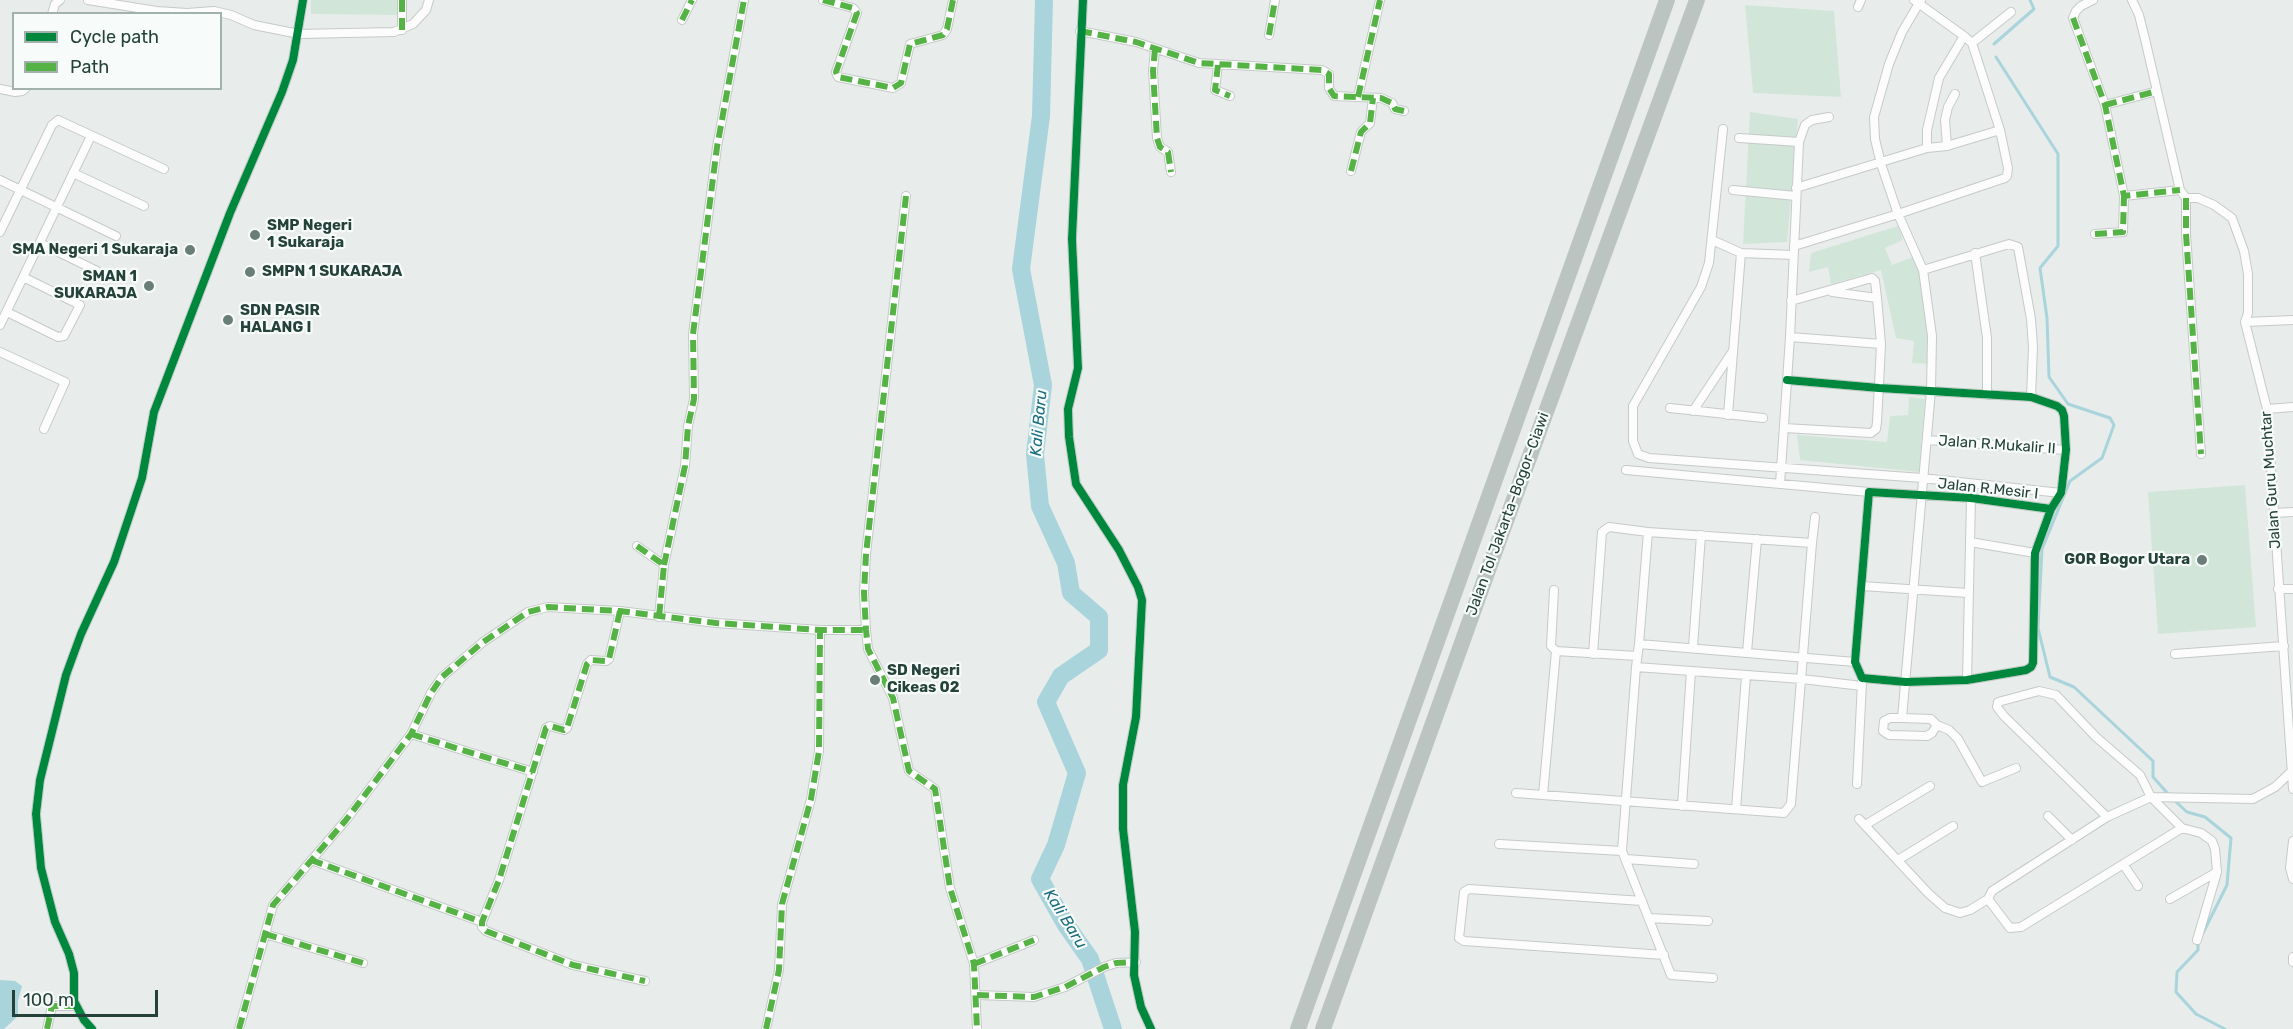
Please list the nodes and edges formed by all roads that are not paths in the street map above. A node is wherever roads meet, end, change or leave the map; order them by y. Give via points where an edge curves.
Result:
1 (91, 0) edge
2 (303, 0) edge
3 (402, 0) edge
4 (429, 0) edge
5 (692, 0) edge
6 (744, 0) edge
7 (823, 0) edge
8 (1083, 0) edge
9 (1275, 0) edge
10 (1380, 0) edge
11 (1667, 0) edge
12 (1697, 0) edge
13 (2093, 0) edge
14 (2132, 0) edge
15 (1917, 1) edge
16 (953, 3) edge
17 (177, 12) edge
18 (177, 12) edge
19 (221, 12) edge
20 (222, 12) edge
21 (2011, 12) dead end
22 (682, 20) dead end
23 (402, 30) junction
24 (1080, 31) junction
25 (299, 34) junction
26 (1269, 34) dead end
27 (1964, 36) junction
28 (1972, 43) junction
29 (1155, 49) junction
30 (1218, 64) junction
31 (0, 89) edge
32 (24, 90) edge
33 (2157, 91) junction
34 (1955, 94) dead end
35 (1230, 96) dead end
36 (1358, 97) junction
37 (1373, 98) junction
38 (2105, 105) junction
39 (1404, 111) dead end
40 (1829, 117) dead end
41 (1723, 129) dead end
42 (2000, 130) junction
43 (91, 136) junction
44 (1739, 138) dead end
45 (1799, 142) junction
46 (1947, 146) junction
47 (1927, 148) junction
48 (1881, 164) junction
49 (164, 169) dead end
50 (1351, 171) dead end
51 (1171, 172) dead end
52 (73, 173) junction
53 (0, 180) edge
54 (21, 190) junction
55 (1733, 190) dead end
56 (2180, 190) junction
57 (1796, 192) junction
58 (906, 196) dead end
59 (2124, 196) junction
60 (2186, 198) junction
61 (144, 206) dead end
62 (57, 207) junction
63 (1898, 214) junction
64 (0, 232) edge
65 (2095, 234) dead end
66 (116, 236) dead end
67 (1712, 240) junction
68 (40, 243) junction
69 (1793, 250) junction
70 (1741, 252) junction
71 (1976, 253) junction
72 (1923, 270) junction
73 (98, 271) dead end
74 (23, 277) junction
75 (1829, 291) junction
76 (1877, 298) junction
77 (1791, 301) junction
78 (7, 312) junction
79 (2293, 320) edge
80 (2245, 322) junction
81 (0, 325) edge
82 (1790, 338) junction
83 (1881, 344) junction
84 (1734, 350) junction
85 (0, 352) edge
86 (1787, 380) junction
87 (1879, 388) junction
88 (1931, 391) junction
89 (1987, 395) junction
90 (2031, 397) junction
91 (1670, 408) dead end
92 (2267, 408) junction
93 (2293, 408) edge
94 (1693, 411) junction
95 (1728, 415) junction
96 (1763, 418) dead end
97 (1784, 428) junction
98 (44, 429) dead end
99 (1927, 440) junction
100 (2066, 450) junction
101 (2201, 454) dead end
102 (1781, 467) junction
103 (1626, 470) dead end
104 (1923, 478) junction
105 (1780, 484) junction
106 (1869, 492) junction
107 (2061, 493) junction
108 (1922, 496) junction
109 (1971, 498) junction
110 (2051, 509) junction
111 (2293, 512) edge
112 (2275, 513) junction
113 (1815, 517) dead end
114 (1648, 532) junction
115 (1701, 535) junction
116 (1757, 539) junction
117 (1970, 542) junction
118 (1812, 543) junction
119 (637, 546) dead end
120 (2035, 553) junction
121 (1467, 554) junction
122 (1491, 562) junction
123 (664, 565) junction
124 (1862, 586) junction
125 (2278, 589) junction
126 (2293, 589) edge
127 (1554, 590) dead end
128 (1913, 590) junction
129 (1968, 593) junction
130 (621, 611) junction
131 (659, 616) junction
132 (820, 630) junction
133 (866, 630) junction
134 (1639, 644) junction
135 (2284, 646) junction
136 (1693, 647) junction
137 (1556, 651) junction
138 (1747, 652) junction
139 (1593, 654) junction
140 (2175, 654) dead end
141 (1637, 656) junction
142 (1804, 659) junction
143 (1855, 662) junction
144 (1636, 667) junction
145 (1691, 671) junction
146 (1746, 676) junction
147 (1802, 679) junction
148 (1967, 680) junction
149 (1862, 682) junction
150 (1906, 682) junction
151 (1902, 718) junction
152 (1937, 725) junction
153 (411, 734) junction
154 (2016, 768) dead end
155 (2292, 771) edge
156 (533, 772) junction
157 (1857, 784) dead end
158 (1930, 786) dead end
159 (2293, 789) edge
160 (1516, 793) dead end
161 (1543, 795) junction
162 (2151, 797) junction
163 (1626, 801) junction
164 (1682, 806) junction
165 (1736, 809) junction
166 (2048, 816) dead end
167 (2107, 817) junction
168 (1953, 826) dead end
169 (2182, 828) junction
170 (2072, 840) junction
171 (2293, 840) edge
172 (1499, 843) dead end
173 (1624, 855) junction
174 (311, 860) junction
175 (1898, 860) junction
176 (1694, 864) dead end
177 (2123, 864) junction
178 (2217, 872) junction
179 (2293, 879) edge
180 (2138, 886) dead end
181 (1988, 898) junction
182 (2170, 899) dead end
183 (1642, 901) junction
184 (1649, 918) junction
185 (1708, 921) dead end
186 (55, 922) junction
187 (482, 922) junction
188 (48, 929) dead end
189 (265, 934) junction
190 (1034, 940) dead end
191 (2197, 940) dead end
192 (1664, 955) junction
193 (2293, 957) edge
194 (1136, 962) junction
195 (2293, 962) edge
196 (363, 963) dead end
197 (974, 964) junction
198 (1713, 978) dead end
199 (645, 981) dead end
200 (977, 995) junction
201 (76, 1006) junction
202 (47, 1029) edge
203 (92, 1029) edge
204 (239, 1029) edge
205 (766, 1029) edge
206 (977, 1029) edge
207 (1151, 1029) edge
208 (1298, 1029) edge
209 (1323, 1029) edge

1 - 18 street
2 - 25 street
3 - 23 street
4 - 23 street via 426,10
5 - 22 street
6 - 123 street via 717,147 693,334 694,399 685,466
7 - 16 street via 853,8 857,13 836,72 838,77 893,88 901,83 910,44 943,35
8 - 24 street
9 - 26 street
10 - 36 street
11 - 121 highway, Jalan Tol Jakarta–Bogor–Ciawi
12 - 122 highway, Jalan Tol Jakarta–Bogor–Ciawi
13 - 38 street via 2076,11 2073,18
14 - 33 street
15 - 27 street
15 - 48 street via 1889,64 1876,108 1875,139
17 - 19 street
20 - 25 street via 254,25
21 - 28 street
23 - 25 street
24 - 29 street
24 - 194 street via 1072,239 1078,368 1068,408 1069,437 1076,484 1119,550 1142,600 1136,717 1123,785 1125,854 1136,932
25 - 186 street via 282,92 230,213 154,412 142,478 104,587 73,655 56,713 39,780 36,814 41,868
27 - 28 street
27 - 47 street via 1939,78 1927,130
28 - 42 street
29 - 30 street via 1192,61
29 - 51 street via 1157,138 1160,147 1168,152
30 - 35 street via 1215,90
30 - 36 street via 1323,70 1329,74 1329,88 1334,96
31 - 32 street
33 - 38 street
33 - 56 street
34 - 46 street via 1945,120
36 - 37 street
37 - 39 street via 1386,100
37 - 50 street via 1370,123 1361,132
38 - 59 street
40 - 45 street via 1819,117 1805,125
41 - 67 street
42 - 46 street
42 - 63 street via 2008,168 2005,178
43 - 49 street
43 - 52 street
43 - 54 street via 58,120
44 - 45 street
45 - 57 street
46 - 47 street
47 - 48 street
48 - 57 street
48 - 63 street
52 - 61 street
52 - 62 street
53 - 54 street
54 - 62 street
54 - 64 street
55 - 57 street
56 - 59 street
56 - 60 street
57 - 69 street
58 - 133 street via 866,554
59 - 65 street via 2123,232
60 - 80 street, Jalan Guru Muchtar via 2198,198 2232,218 2248,274
60 - 101 street
62 - 66 street
62 - 68 street
63 - 69 street
63 - 72 street
67 - 70 street
67 - 102 street via 1701,287 1633,406 1634,447 1649,458
68 - 73 street
68 - 74 street
69 - 70 street
69 - 77 street
70 - 84 street
71 - 72 street
71 - 89 street via 1988,338
71 - 90 street via 2009,244 2018,247 2031,319
72 - 88 street via 1932,336
74 - 78 street
74 - 78 street via 80,305 64,336 58,338
75 - 76 street
75 - 76 street via 1872,278
75 - 77 street
76 - 83 street
77 - 82 street
78 - 81 street
79 - 80 street
80 - 92 street, Jalan Guru Muchtar
82 - 83 street
82 - 86 street
83 - 87 street
84 - 94 street
84 - 95 street
85 - 98 street via 65,382
86 - 87 street
86 - 97 street
87 - 88 street
87 - 97 street via 1876,429 1871,433
88 - 89 street
88 - 99 street
89 - 90 street
90 - 100 street via 2062,410
91 - 94 street
92 - 93 street
92 - 112 street, Jalan Guru Muchtar
94 - 95 street
95 - 96 street
97 - 102 street
99 - 100 street, Jalan R.Mukalir II
99 - 104 street
100 - 107 street
102 - 104 street
102 - 105 street
103 - 105 street, Jalan R.Mesir I
104 - 107 street
104 - 108 street
105 - 106 street, Jalan R.Mesir I
106 - 108 street, Jalan R.Mesir I
106 - 124 street
107 - 110 street
108 - 109 street, Jalan R.Mesir I
108 - 128 street
109 - 110 street, Jalan R.Mesir I
109 - 117 street
110 - 120 street
111 - 112 street
112 - 125 street, Jalan Guru Muchtar
113 - 118 street
114 - 115 street
114 - 134 street
114 - 139 street via 1609,527 1602,532
115 - 116 street
115 - 136 street
116 - 118 street
116 - 138 street
117 - 120 street
117 - 129 street
118 - 142 street
119 - 123 street
120 - 148 street via 2031,667
121 - 122 highway
121 - 208 highway, Jalan Tol Jakarta–Bogor–Ciawi
122 - 209 highway, Jalan Tol Jakarta–Bogor–Ciawi
123 - 131 street
124 - 128 street
124 - 143 street
125 - 126 street
125 - 135 street, Jalan Guru Muchtar
127 - 137 street via 1551,646
128 - 129 street
128 - 150 street
129 - 148 street
130 - 131 street
130 - 153 street via 548,607 528,612 483,642 442,677
130 - 156 street via 608,661 589,661 568,726 564,730 548,726
131 - 132 street
132 - 133 street
132 - 205 street via 819,751 811,800 782,904 779,970
133 - 197 street via 868,650 893,698 909,771 935,789 950,888
134 - 136 street
134 - 141 street
135 - 140 street
135 - 155 street, Jalan Guru Muchtar
136 - 138 street
137 - 139 street
137 - 161 street
138 - 142 street
139 - 141 street
141 - 144 street
142 - 143 street
142 - 147 street
143 - 149 street
144 - 145 street
144 - 163 street
145 - 146 street
145 - 164 street
146 - 147 street
146 - 165 street
147 - 149 street
147 - 165 street via 1791,804 1784,813
148 - 150 street
149 - 150 street
149 - 157 street
150 - 151 street
151 - 152 street via 1931,719
151 - 152 street via 1884,721 1883,731 1889,735 1926,736
152 - 154 street via 1958,739 1982,782
153 - 156 street
153 - 174 street
155 - 159 street, Jalan Guru Muchtar
155 - 162 street via 2275,787 2253,799
156 - 187 street
158 - 175 street via 1862,822
160 - 161 street
161 - 163 street
162 - 167 street
162 - 167 street via 2140,775 2056,695 2039,691 1998,702 2004,716
162 - 169 street
163 - 164 street
163 - 173 street
164 - 165 street
166 - 170 street
167 - 170 street
168 - 175 street
169 - 177 street
169 - 178 street via 2212,841
170 - 181 street via 1992,891
171 - 179 street
172 - 173 street
173 - 176 street
173 - 183 street
174 - 187 street
174 - 189 street via 273,905
175 - 181 street via 1950,911 1966,912
177 - 180 street
177 - 181 street via 2018,928 2010,928
178 - 182 street
178 - 191 street
183 - 184 street
183 - 192 street via 1468,889 1464,892 1459,938
184 - 185 street
184 - 192 street
186 - 188 street
186 - 201 street via 74,973
187 - 199 street via 486,932 573,965
189 - 196 street
189 - 204 street
190 - 197 street
192 - 198 street via 1671,975
193 - 195 street
194 - 200 street via 1104,967 1065,987 1034,997
194 - 207 street via 1134,975 1141,1007
197 - 200 street
200 - 206 street
201 - 202 street via 52,1006
201 - 203 street

